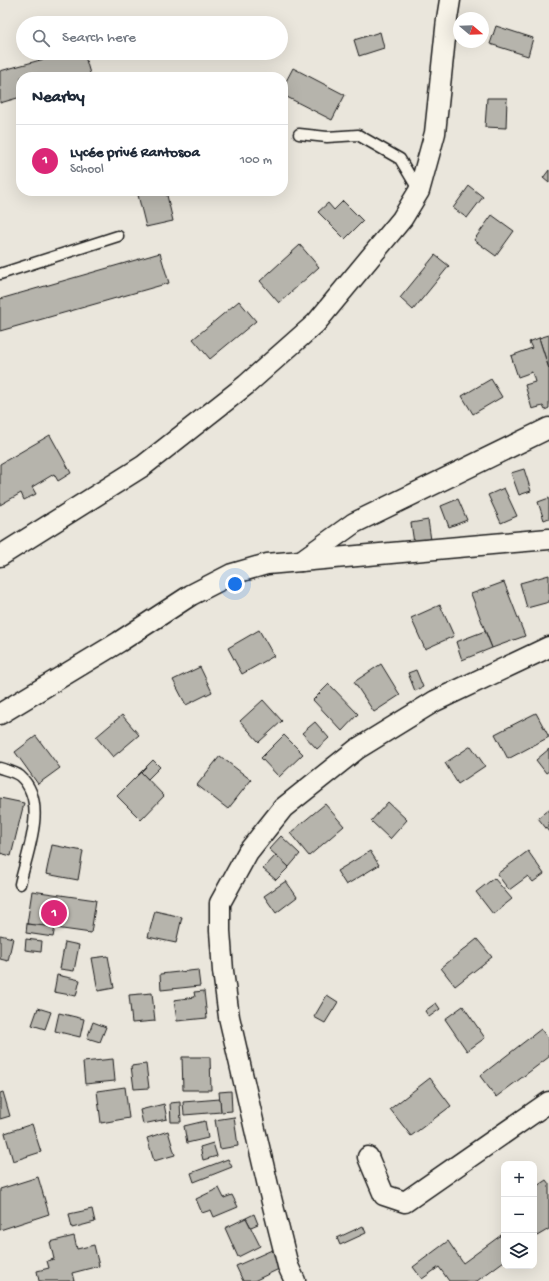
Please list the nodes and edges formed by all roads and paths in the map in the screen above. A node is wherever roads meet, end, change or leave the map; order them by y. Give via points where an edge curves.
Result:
1 (450, 0) edge
2 (299, 134) dead end
3 (419, 190) junction
4 (118, 236) dead end
5 (0, 274) edge
6 (549, 428) edge
7 (549, 539) edge
8 (0, 556) edge
9 (300, 561) junction
10 (549, 647) edge
11 (0, 714) edge
12 (0, 768) edge
13 (20, 884) dead end
14 (549, 1102) edge
15 (368, 1157) dead end
16 (295, 1281) edge

1 - 3 street via 435,133
2 - 3 lane via 327,137 358,135 400,159
3 - 8 street via 402,219 316,323 246,385 143,466
4 - 5 lane
6 - 9 street via 354,523
7 - 9 street
9 - 11 street via 267,564 232,574 191,595
10 - 16 street via 435,701 357,749 283,808 248,852 220,903 223,971 229,1017 269,1190 288,1266
12 - 13 lane via 20,776 34,795 36,814
14 - 15 street via 405,1202 384,1195

